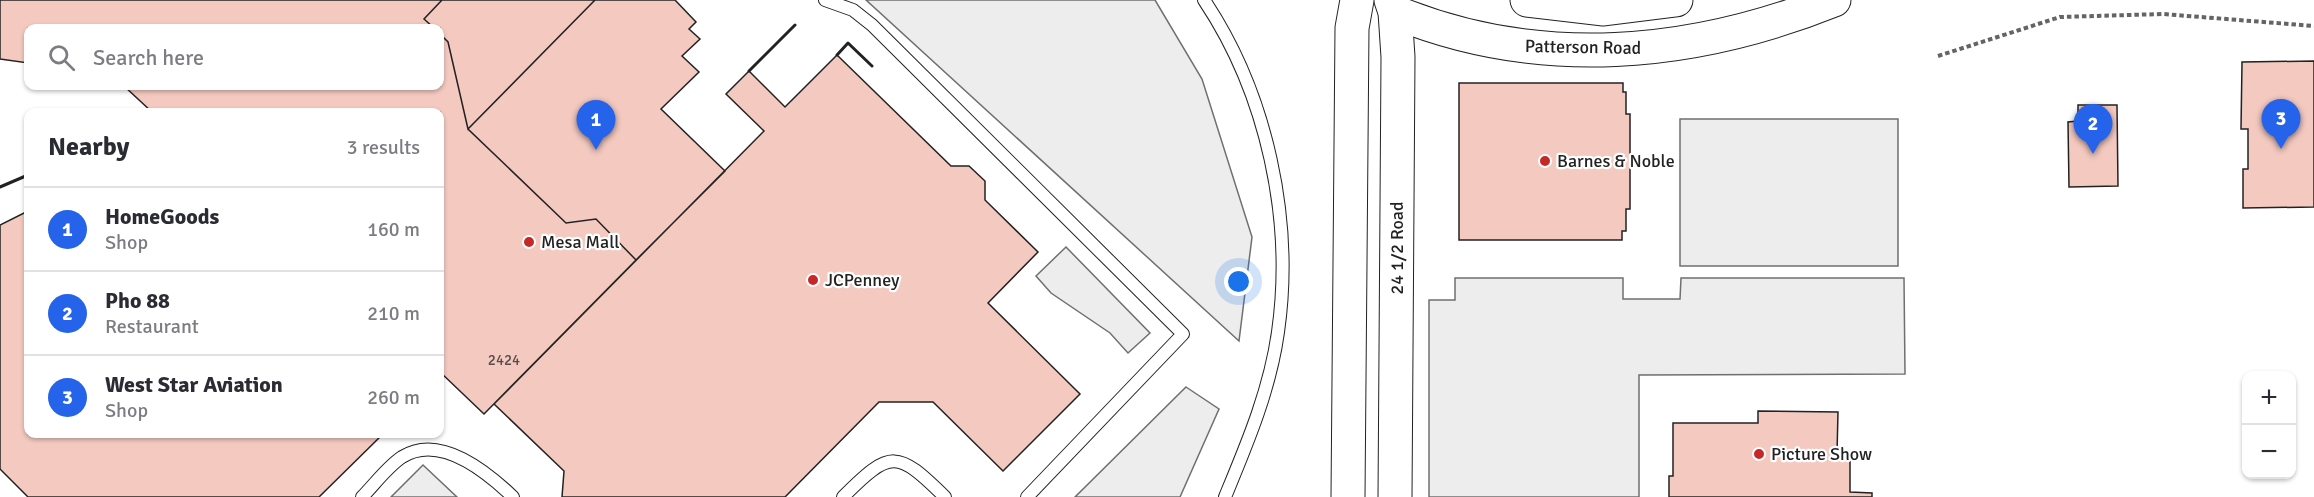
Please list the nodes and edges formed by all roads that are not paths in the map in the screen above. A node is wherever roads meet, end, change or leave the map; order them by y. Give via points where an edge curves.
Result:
1 (825, 0) edge
2 (1204, 0) edge
3 (1358, 0) edge
4 (1527, 0) edge
5 (1676, 0) edge
6 (1834, 0) edge
7 (1385, 4) edge
8 (362, 497) edge
9 (513, 497) edge
10 (843, 497) edge
11 (945, 497) edge
12 (1027, 497) edge
13 (1225, 497) edge
14 (1348, 497) edge
15 (1395, 497) edge

1 - 12 lane via 853,10 872,25 1183,334
2 - 13 lane via 1232,50 1262,128 1274,179 1283,263 1271,368 1258,415
3 - 14 main road via 1352,28
4 - 5 main road via 1604,9
6 - 7 main road, Patterson Road via 1715,38 1623,51 1568,51 1462,36
7 - 15 main road, 24 1/2 Road via 1398,57
8 - 9 lane via 401,458 425,451 469,462
10 - 11 lane via 875,466 887,462 910,466

